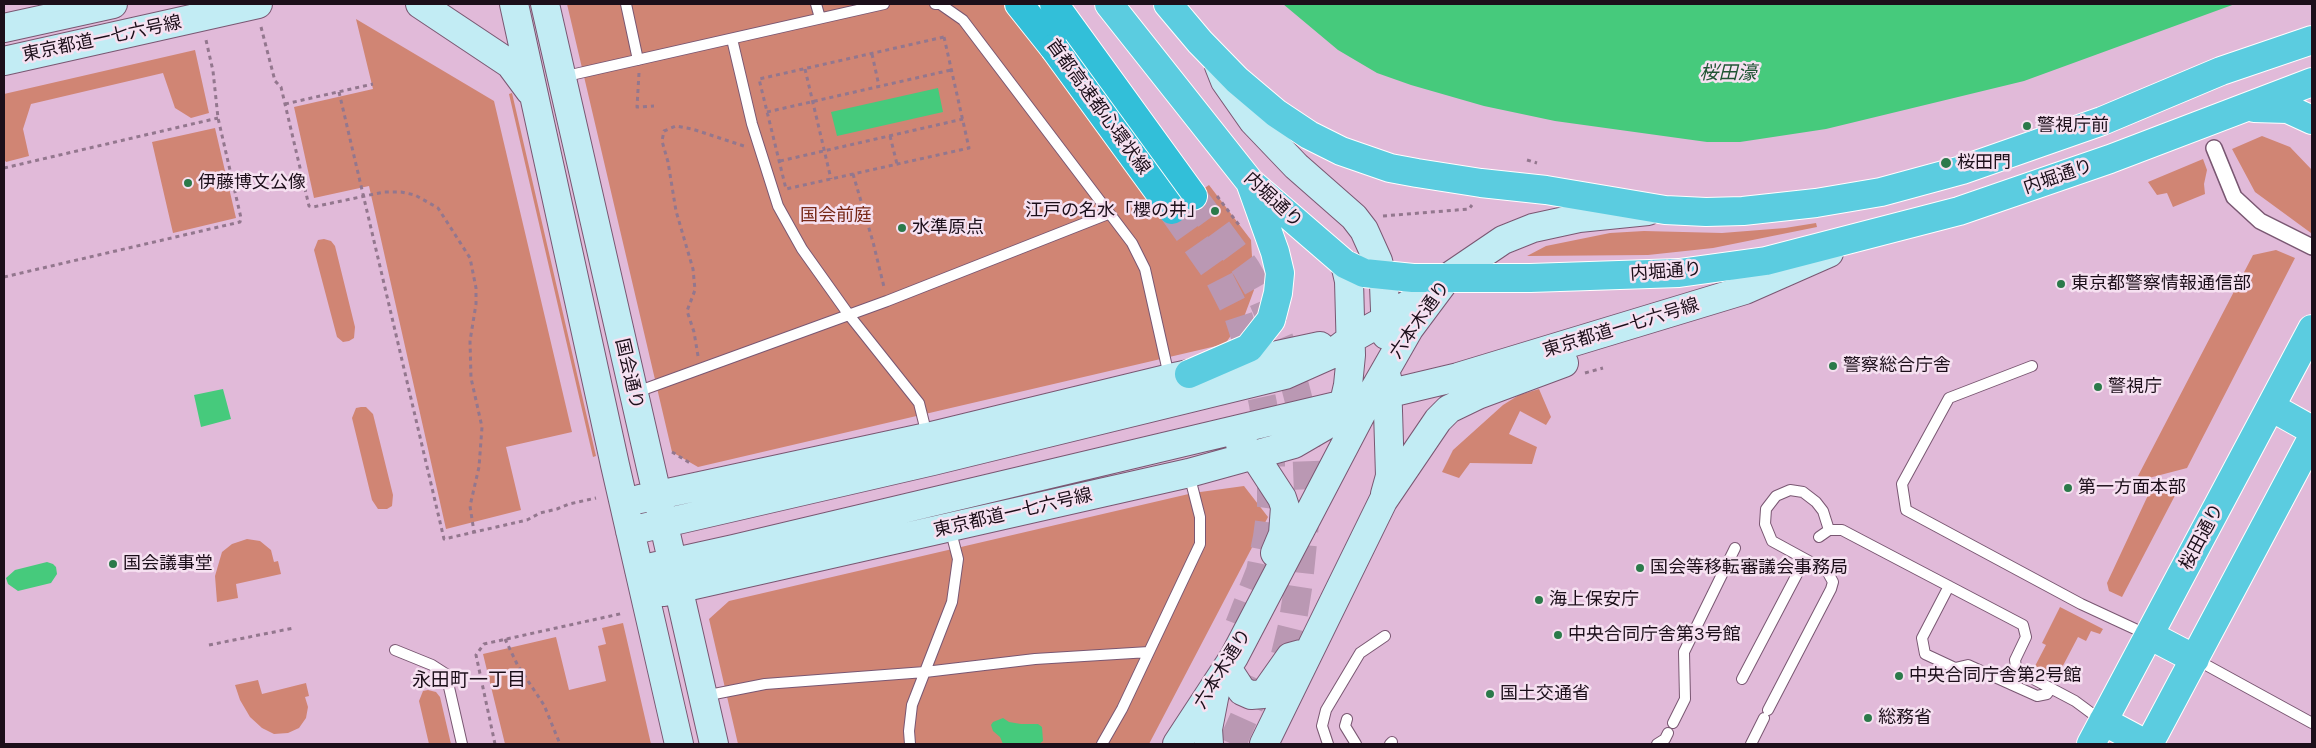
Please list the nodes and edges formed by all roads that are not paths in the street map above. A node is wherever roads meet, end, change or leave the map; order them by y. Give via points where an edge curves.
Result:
1 (113, 4) edge
2 (420, 4) edge
3 (514, 4) edge
4 (545, 4) edge
5 (626, 4) edge
6 (816, 4) edge
7 (884, 4) edge
8 (935, 4) edge
9 (1019, 4) edge
10 (1026, 4) edge
11 (1054, 4) edge
12 (1109, 4) edge
13 (1168, 4) edge
14 (259, 15) edge
15 (820, 18) junction
16 (4, 28) edge
17 (732, 39) junction
18 (2312, 40) edge
19 (1054, 48) junction
20 (1214, 56) junction
21 (638, 60) junction
22 (4, 61) edge
23 (561, 78) junction
24 (2312, 82) edge
25 (536, 101) junction
26 (2243, 107) junction
27 (2312, 120) edge
28 (2214, 148) dead end
29 (1250, 182) junction
30 (1665, 210) junction
31 (1108, 214) junction
32 (1865, 237) junction
33 (2312, 247) edge
34 (1345, 264) junction
35 (1382, 276) junction
36 (1447, 278) junction
37 (849, 314) junction
38 (1670, 314) junction
39 (1385, 320) junction
40 (2312, 329) edge
41 (1351, 339) junction
42 (2032, 366) dead end
43 (1387, 368) junction
44 (1285, 375) junction
45 (1180, 376) junction
46 (633, 393) junction
47 (1358, 400) junction
48 (2270, 407) junction
49 (2312, 430) edge
50 (1216, 435) junction
51 (927, 436) junction
52 (2312, 438) edge
53 (1254, 455) junction
54 (1189, 473) junction
55 (657, 495) junction
56 (1384, 501) junction
57 (624, 503) junction
58 (664, 524) junction
59 (950, 527) junction
60 (1829, 530) junction
61 (630, 531) junction
62 (1819, 537) dead end
63 (1735, 548) dead end
64 (1805, 558) junction
65 (676, 575) junction
66 (642, 583) junction
67 (1949, 586) junction
68 (1386, 636) dead end
69 (2149, 636) junction
70 (395, 650) dead end
71 (1310, 651) junction
72 (1148, 652) junction
73 (2195, 659) junction
74 (1226, 670) junction
75 (925, 672) junction
76 (1742, 680) dead end
77 (2051, 688) junction
78 (703, 696) junction
79 (1347, 719) dead end
80 (1673, 723) dead end
81 (2312, 723) edge
82 (1668, 733) dead end
83 (2097, 733) edge
84 (462, 744) edge
85 (679, 744) edge
86 (714, 744) edge
87 (910, 744) edge
88 (1102, 744) edge
89 (1176, 744) edge
90 (1209, 744) edge
91 (1264, 744) edge
92 (1328, 744) edge
93 (1356, 744) edge
94 (1657, 744) edge
95 (1751, 744) edge
96 (2148, 744) edge

1 - 16 main road, 東京都道一七六号線
2 - 25 main road via 510,64
3 - 25 main road, 国会通り
4 - 23 main road, 国会通り
5 - 21 lane
6 - 15 lane
7 - 15 lane
8 - 31 lane via 963,20
9 - 19 highway
10 - 19 highway, 首都高速都心環状線
11 - 19 highway, 首都高速都心環状線, bridge via 1182,203
12 - 29 highway, 内堀通り
13 - 20 highway
14 - 22 main road, 東京都道一七六号線
15 - 17 lane
17 - 21 lane
17 - 37 lane via 752,124 778,206 802,249
18 - 30 highway via 2221,71 2102,122 1962,170 1899,187 1816,203 1752,210
20 - 30 highway via 1276,113 1310,135 1365,160 1417,173
20 - 35 main road via 1225,81 1253,121 1364,230
21 - 23 lane
23 - 46 main road, 国会通り
24 - 26 highway, 内堀通り
25 - 57 main road, 国会通り
26 - 27 highway via 2288,109
26 - 32 highway, 内堀通り via 2110,159 1959,211
28 - 33 street via 2234,197 2260,222
29 - 34 highway, 内堀通り
29 - 45 highway via 1280,273 1271,320 1249,348
30 - 36 main road, 六本木通り via 1579,218 1534,228 1503,240
31 - 37 lane
31 - 45 lane via 1132,243 1145,269
32 - 36 highway, 内堀通り via 1766,261 1679,273
32 - 38 main road, 東京都道一七六号線 via 1745,290
34 - 35 highway, 内堀通り via 1364,273
34 - 41 main road, 六本木通り via 1349,280
35 - 36 highway, 内堀通り
35 - 39 main road
36 - 39 main road
36 - 43 main road, 六本木通り via 1409,329
37 - 46 lane
37 - 51 lane via 919,403
38 - 47 main road, 東京都道一七六号線 via 1458,377
38 - 56 main road via 1614,346 1448,409
39 - 41 main road
39 - 43 main road
40 - 48 highway, 桜田通り
41 - 44 main road via 1330,355
41 - 45 main road
41 - 47 main road, 六本木通り
42 - 69 lane via 1949,398 1902,484 1906,510 2081,604
43 - 47 main road
44 - 47 main road via 1324,378
44 - 58 main road
45 - 51 main road
46 - 55 main road, 国会通り
47 - 50 main road, 東京都道一七六号線
47 - 53 main road, 東京都道一七六号線 via 1294,444
47 - 56 main road via 1389,443 1390,476
47 - 74 main road, 六本木通り via 1324,487
48 - 49 highway
48 - 69 highway, 桜田通り
50 - 53 main road via 1238,442
50 - 65 main road, 東京都道一七六号線
51 - 55 main road
52 - 73 highway
53 - 54 main road, 東京都道一七六号線
53 - 74 main road via 1282,498 1286,514 1283,534
54 - 59 main road, 東京都道一七六号線
54 - 72 lane via 1200,517 1200,544
55 - 57 main road
55 - 58 main road, 国会通り
56 - 71 main road
57 - 61 main road, 国会通り
58 - 61 main road
58 - 65 main road, 国会通り
59 - 65 main road, 東京都道一七六号線
59 - 75 lane via 958,559 952,602
60 - 62 lane
60 - 64 lane via 1823,511 1803,492 1790,490 1776,496 1766,509 1765,524 1772,541
60 - 67 lane via 1842,530
61 - 66 main road, 国会通り
63 - 80 lane via 1684,652 1685,699
64 - 76 lane
64 - 95 lane via 1827,570 1832,576 1832,589
65 - 66 main road, 東京都道一七六号線
65 - 78 main road, 国会通り
66 - 85 main road, 国会通り
67 - 77 lane via 2023,625 2026,637 2015,660 2016,667
67 - 77 lane via 1922,638 1925,654 1954,668 1968,665 2037,696 2047,694
68 - 92 lane via 1360,653 1326,710 1322,726
69 - 73 highway
69 - 83 highway, 桜田通り
70 - 84 lane via 446,674
71 - 74 main road via 1290,658 1264,694 1242,692
71 - 91 main road
72 - 75 lane via 1035,659
72 - 88 lane
73 - 81 lane
73 - 96 highway
74 - 89 main road, 六本木通り
74 - 90 main road via 1208,729
75 - 78 lane via 765,684
75 - 87 lane via 912,704
77 - 83 lane via 2075,701
78 - 86 main road, 国会通り
79 - 93 lane via 1345,726
82 - 94 lane
83 - 96 highway

